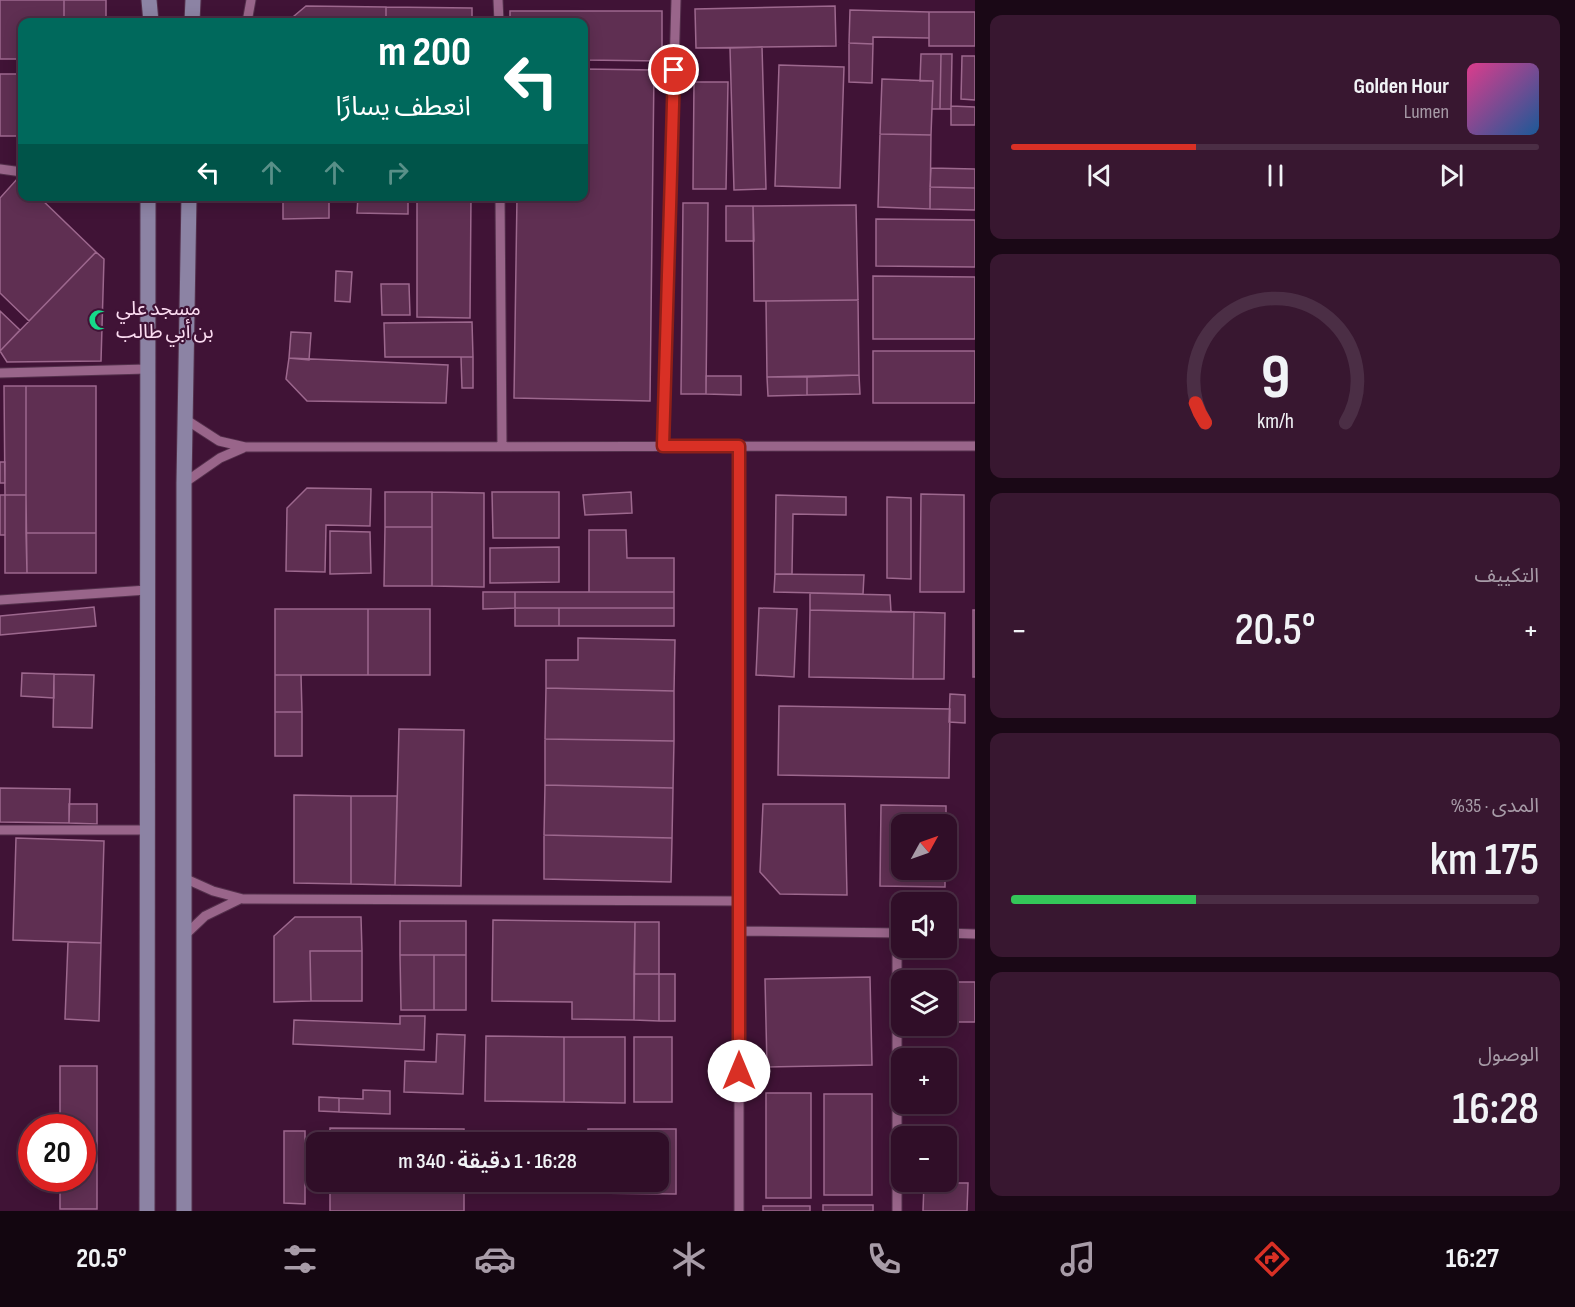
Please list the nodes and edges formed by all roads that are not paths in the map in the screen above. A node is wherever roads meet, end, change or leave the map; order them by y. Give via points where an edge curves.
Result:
1 (148, 0) edge
2 (193, 0) edge
3 (251, 0) edge
4 (498, 0) edge
5 (676, 0) edge
6 (150, 18) edge
7 (192, 18) edge
8 (248, 18) edge
9 (499, 18) edge
10 (0, 169) edge
11 (18, 171) edge
12 (148, 201) edge
13 (189, 201) edge
14 (500, 201) edge
15 (147, 369) junction
16 (0, 373) edge
17 (185, 420) junction
18 (502, 446) junction
19 (663, 446) junction
20 (739, 446) junction
21 (975, 446) edge
22 (245, 447) junction
23 (184, 483) junction
24 (147, 590) junction
25 (0, 600) edge
26 (146, 830) junction
27 (0, 831) edge
28 (184, 878) junction
29 (243, 899) junction
30 (739, 901) junction
31 (739, 931) junction
32 (891, 933) edge
33 (957, 933) edge
34 (975, 934) edge
35 (185, 935) junction
36 (899, 958) edge
37 (147, 1211) edge
38 (184, 1211) edge
39 (739, 1211) edge
40 (897, 1211) edge

1 - 6 main road
2 - 7 main road
3 - 8 lane
4 - 9 lane
5 - 19 lane
10 - 11 lane
12 - 15 main road
13 - 17 main road
14 - 18 lane
15 - 16 lane
15 - 24 main road
17 - 22 lane via 213,438
17 - 23 main road
18 - 19 lane
18 - 22 lane
19 - 20 lane
20 - 21 lane
20 - 30 lane
22 - 23 lane via 220,458
23 - 28 main road
24 - 25 lane
24 - 26 main road
26 - 27 lane
26 - 37 main road
28 - 29 lane
28 - 35 main road
29 - 30 lane
29 - 35 lane via 205,916
30 - 31 lane
31 - 32 lane
31 - 39 lane
33 - 34 lane
35 - 38 main road
36 - 40 lane

